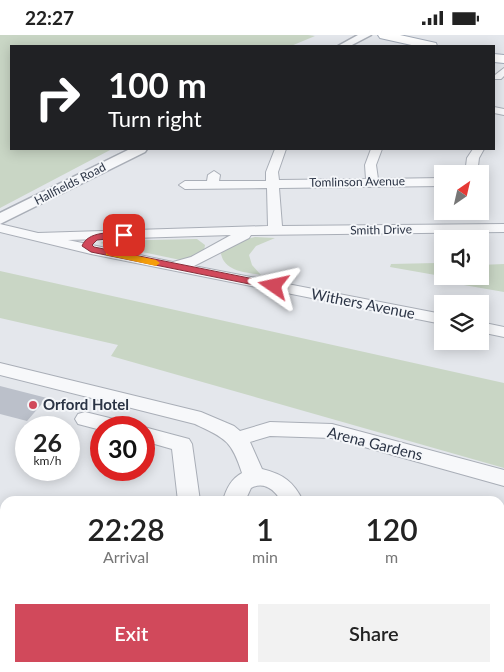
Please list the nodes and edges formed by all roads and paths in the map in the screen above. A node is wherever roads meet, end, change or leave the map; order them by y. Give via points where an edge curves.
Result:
1 (366, 35) edge
2 (384, 35) edge
3 (345, 45) edge
4 (427, 45) edge
5 (138, 150) edge
6 (280, 150) edge
7 (376, 150) edge
8 (478, 150) edge
9 (472, 165) edge
10 (373, 182) junction
11 (434, 182) edge
12 (272, 184) junction
13 (185, 185) dead end
14 (0, 219) edge
15 (0, 228) edge
16 (504, 228) edge
17 (275, 231) junction
18 (259, 232) junction
19 (180, 234) junction
20 (105, 235) junction
21 (38, 237) junction
22 (91, 250) junction
23 (211, 252) junction
24 (167, 265) junction
25 (255, 282) junction
26 (434, 317) edge
27 (489, 328) edge
28 (504, 331) edge
29 (0, 369) edge
30 (85, 419) dead end
31 (90, 420) edge
32 (155, 437) edge
33 (237, 439) junction
34 (254, 477) junction
35 (504, 478) edge
36 (188, 496) edge
37 (235, 496) edge
38 (290, 496) edge

1 - 3 street
2 - 4 main road
5 - 14 street, Hallfields Road
6 - 12 street via 272,172
7 - 10 street via 370,163
8 - 9 street
10 - 11 street, Tomlinson Avenue
10 - 12 street, Tomlinson Avenue
12 - 13 street, Tomlinson Avenue via 214,180
12 - 17 street
15 - 21 street, Withers Avenue
16 - 17 street, Smith Drive
17 - 18 street, Smith Drive
18 - 19 street, Smith Drive
18 - 23 street, Smith Drive via 230,240
19 - 20 street, Smith Drive
19 - 23 street, Withers Avenue via 204,240
20 - 21 street, Smith Drive
20 - 22 street via 89,241 87,246
21 - 22 street, Withers Avenue
22 - 24 street, Withers Avenue
23 - 24 street, Smith Drive via 191,263
23 - 25 street, Withers Avenue via 225,269
24 - 25 street, Withers Avenue
25 - 26 street, Withers Avenue
27 - 28 street
29 - 33 street via 201,419
30 - 31 street
32 - 36 street via 182,444
33 - 34 street
33 - 35 street, Arena Gardens via 270,429 332,431
34 - 37 street via 245,481
34 - 38 street via 264,477 282,485

